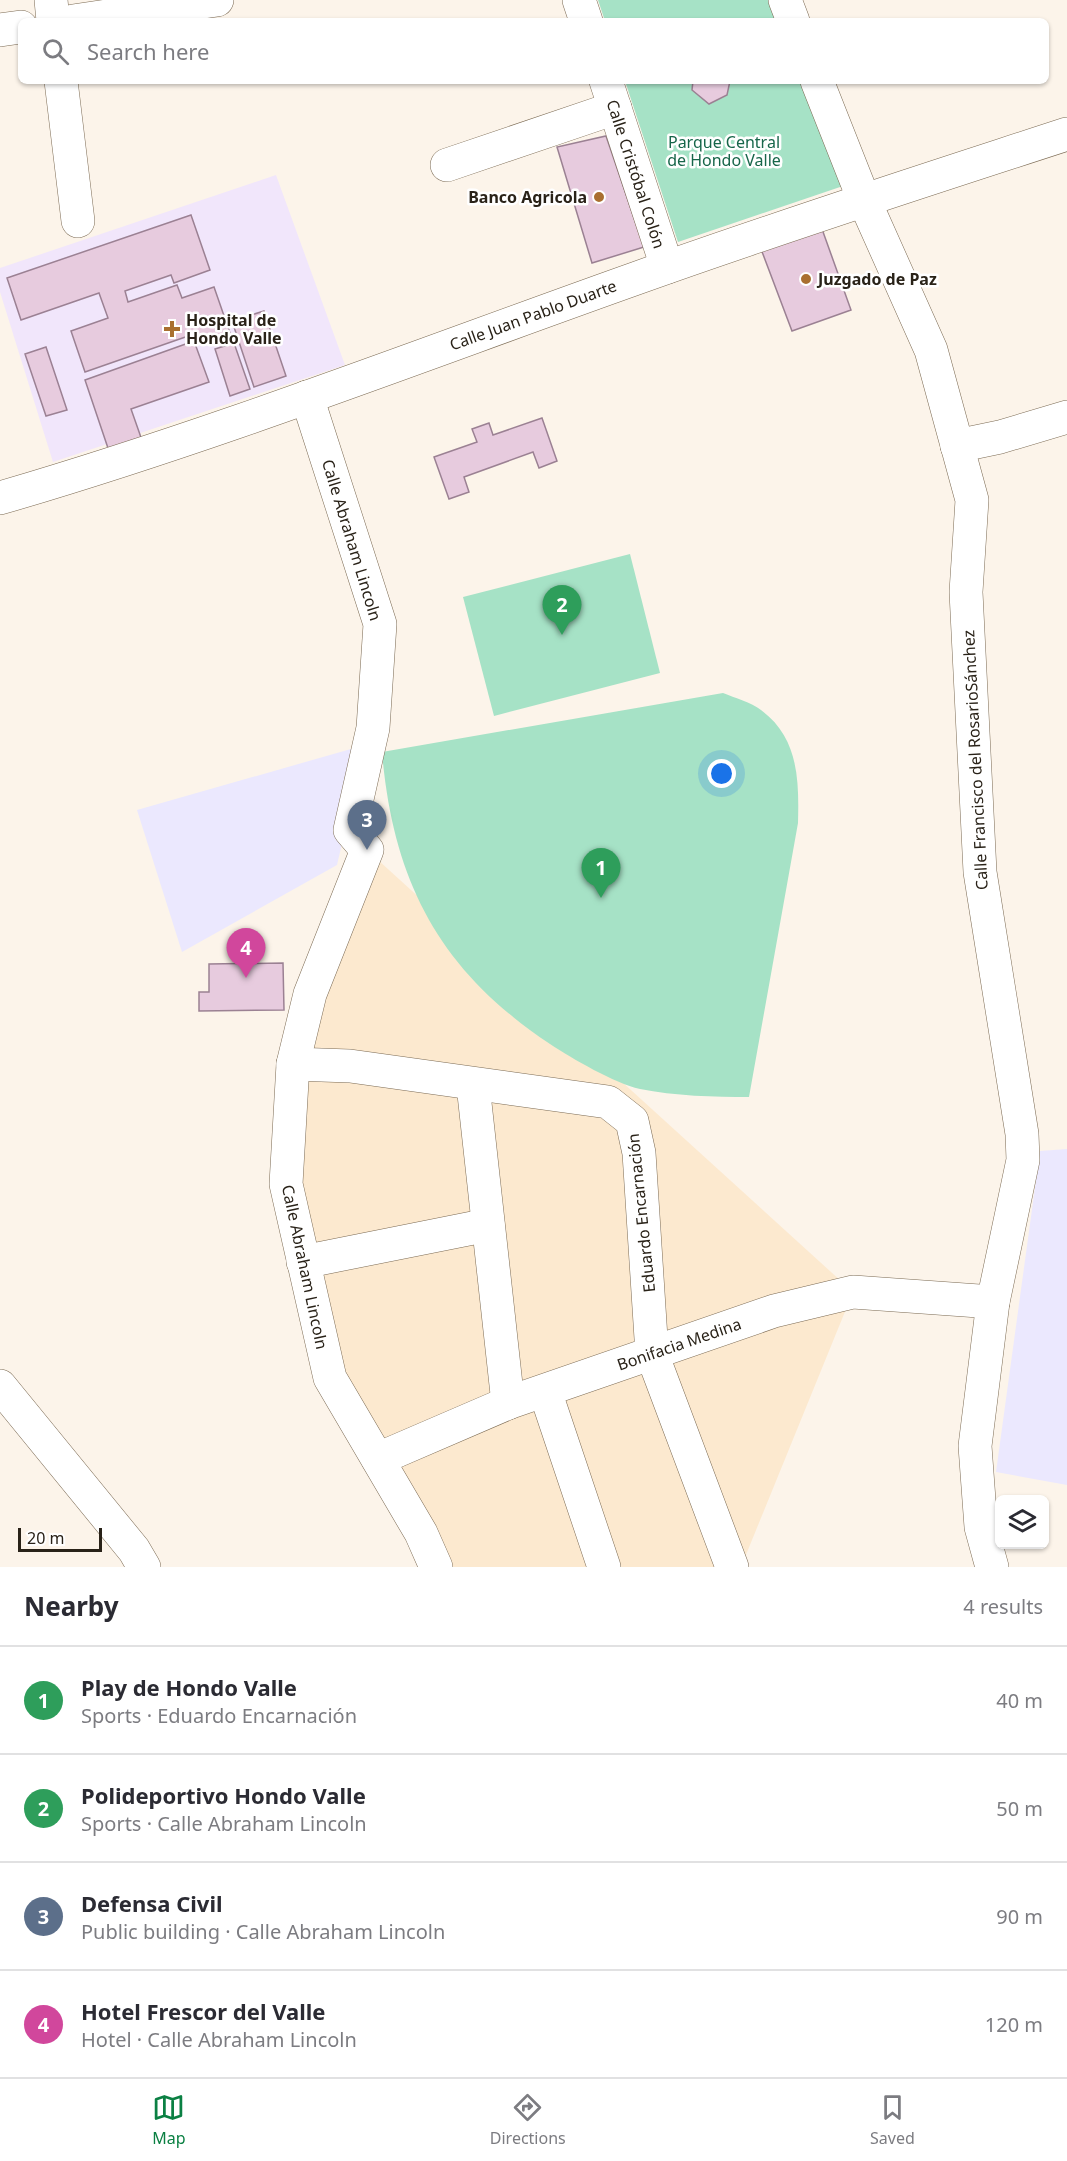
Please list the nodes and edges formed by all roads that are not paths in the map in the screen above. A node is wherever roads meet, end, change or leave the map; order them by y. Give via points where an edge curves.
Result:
1 (51, 0) edge
2 (217, 0) edge
3 (579, 0) edge
4 (785, 0) edge
5 (53, 18) edge
6 (94, 18) edge
7 (585, 18) edge
8 (793, 18) edge
9 (18, 27) edge
10 (0, 30) edge
11 (61, 84) edge
12 (818, 84) edge
13 (610, 95) edge
14 (1067, 134) edge
15 (447, 165) dead end
16 (864, 200) junction
17 (78, 221) dead end
18 (667, 267) junction
19 (307, 397) junction
20 (1067, 417) edge
21 (957, 446) junction
22 (0, 498) edge
23 (293, 1064) junction
24 (473, 1085) junction
25 (488, 1225) junction
26 (303, 1262) junction
27 (993, 1302) junction
28 (652, 1354) junction
29 (0, 1386) edge
30 (545, 1391) junction
31 (508, 1403) junction
32 (378, 1459) junction
33 (144, 1567) edge
34 (436, 1567) edge
35 (604, 1567) edge
36 (732, 1567) edge
37 (992, 1567) edge

1 - 5 street
2 - 6 street
3 - 7 street
4 - 8 street
9 - 10 street
11 - 17 street
12 - 16 street, Calle Francisco del RosarioSánchez
13 - 15 street
13 - 18 street, Calle Cristóbal Colón
14 - 16 street, Calle Juan Pablo Duarte
16 - 18 street, Calle Juan Pablo Duarte
16 - 21 street, Calle Francisco del RosarioSánchez via 931,350
18 - 19 street, Calle Juan Pablo Duarte
19 - 22 street, Calle Juan Pablo Duarte via 92,471
19 - 23 street, Calle Abraham Lincoln via 380,624 373,728 350,830 367,850 310,994
20 - 21 street
21 - 27 street, Calle Francisco del RosarioSánchez via 972,500 966,592 980,872 1022,1134 1023,1160
23 - 24 street, Eduardo Encarnación via 350,1066
23 - 26 street, Calle Abraham Lincoln via 286,1184
24 - 25 street
24 - 28 street, Eduardo Encarnación via 608,1102 632,1121 639,1153
25 - 26 street
25 - 31 street
26 - 32 street, Calle Abraham Lincoln via 330,1378
27 - 28 street, Bonifacia Medina via 854,1292 774,1311
27 - 37 street, Calle Francisco del RosarioSánchez via 975,1446 981,1527
28 - 30 street, Bonifacia Medina
28 - 36 street, Eduardo Encarnación
29 - 33 street
30 - 31 street, Bonifacia Medina
30 - 35 street
31 - 32 street, Bonifacia Medina
32 - 34 street, Calle Abraham Lincoln

